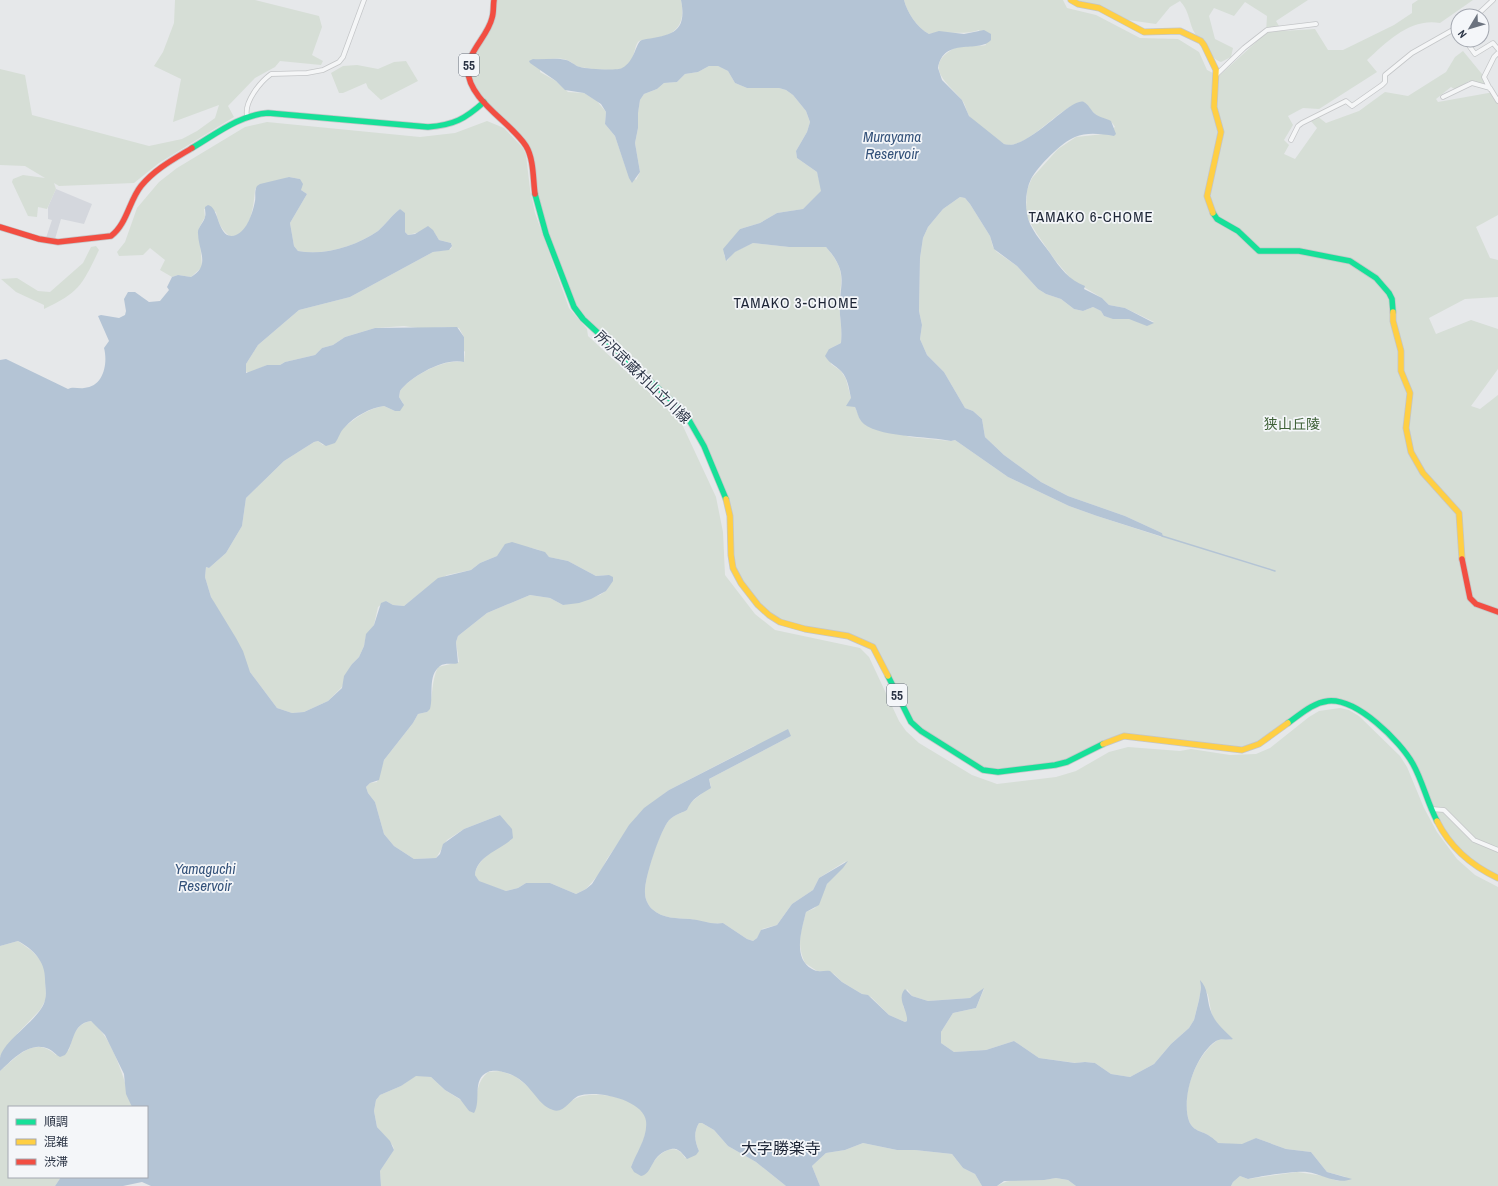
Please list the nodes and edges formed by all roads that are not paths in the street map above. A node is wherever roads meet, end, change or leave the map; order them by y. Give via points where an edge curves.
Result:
1 (364, 0) edge
2 (494, 0) edge
3 (1070, 0) edge
4 (1492, 0) edge
5 (1484, 8) edge
6 (1316, 24) dead end
7 (1450, 33) edge
8 (1490, 45) edge
9 (1471, 48) edge
10 (1485, 48) edge
11 (1498, 49) edge
12 (1498, 53) edge
13 (1216, 75) junction
14 (1490, 89) junction
15 (1443, 97) dead end
16 (1498, 101) edge
17 (484, 102) junction
18 (247, 116) junction
19 (1291, 140) dead end
20 (0, 227) edge
21 (1498, 612) edge
22 (1431, 810) junction
23 (1498, 850) edge
24 (1498, 878) edge

1 - 18 street via 339,62 307,74 271,74 256,90 246,107
2 - 17 main road, 所沢武蔵村山立川線 / 55 via 492,19 469,62 468,72 472,86
3 - 13 main road via 1099,8 1140,30 1173,30 1194,37 1201,41 1207,50
4 - 5 street
6 - 13 street via 1267,30
7 - 19 street via 1412,53 1385,75 1385,82 1382,85 1352,106 1346,102 1302,123
8 - 11 street via 1493,43
9 - 10 street via 1475,54
12 - 14 street via 1484,77
13 - 21 main road via 1214,107 1221,135 1207,196 1211,210 1218,219 1238,231 1259,250 1304,252 1350,261 1371,274 1385,288 1392,299 1401,351 1401,371 1410,393 1406,428 1411,452 1423,473 1459,513 1462,565 1470,598 1476,604
14 - 15 street via 1472,83
14 - 16 street
17 - 18 main road via 465,119 428,127 268,113
17 - 22 main road, 所沢武蔵村山立川線 / 55 via 526,146 530,156 535,196 546,234 574,307 593,328 685,413 693,425 726,498 731,522 731,562 741,582 760,606 776,620 785,624 850,636 873,647 907,716 920,731 983,770 1005,772 1061,764 1110,740 1124,736 1242,750 1259,744 1306,709 1337,700 1357,708 1398,744 1412,764
18 - 20 main road via 152,173 138,192 118,231 111,236 58,242
22 - 23 street via 1444,810 1474,840
22 - 24 main road, 所沢武蔵村山立川線 / 55 via 1443,830 1468,861 1478,869

